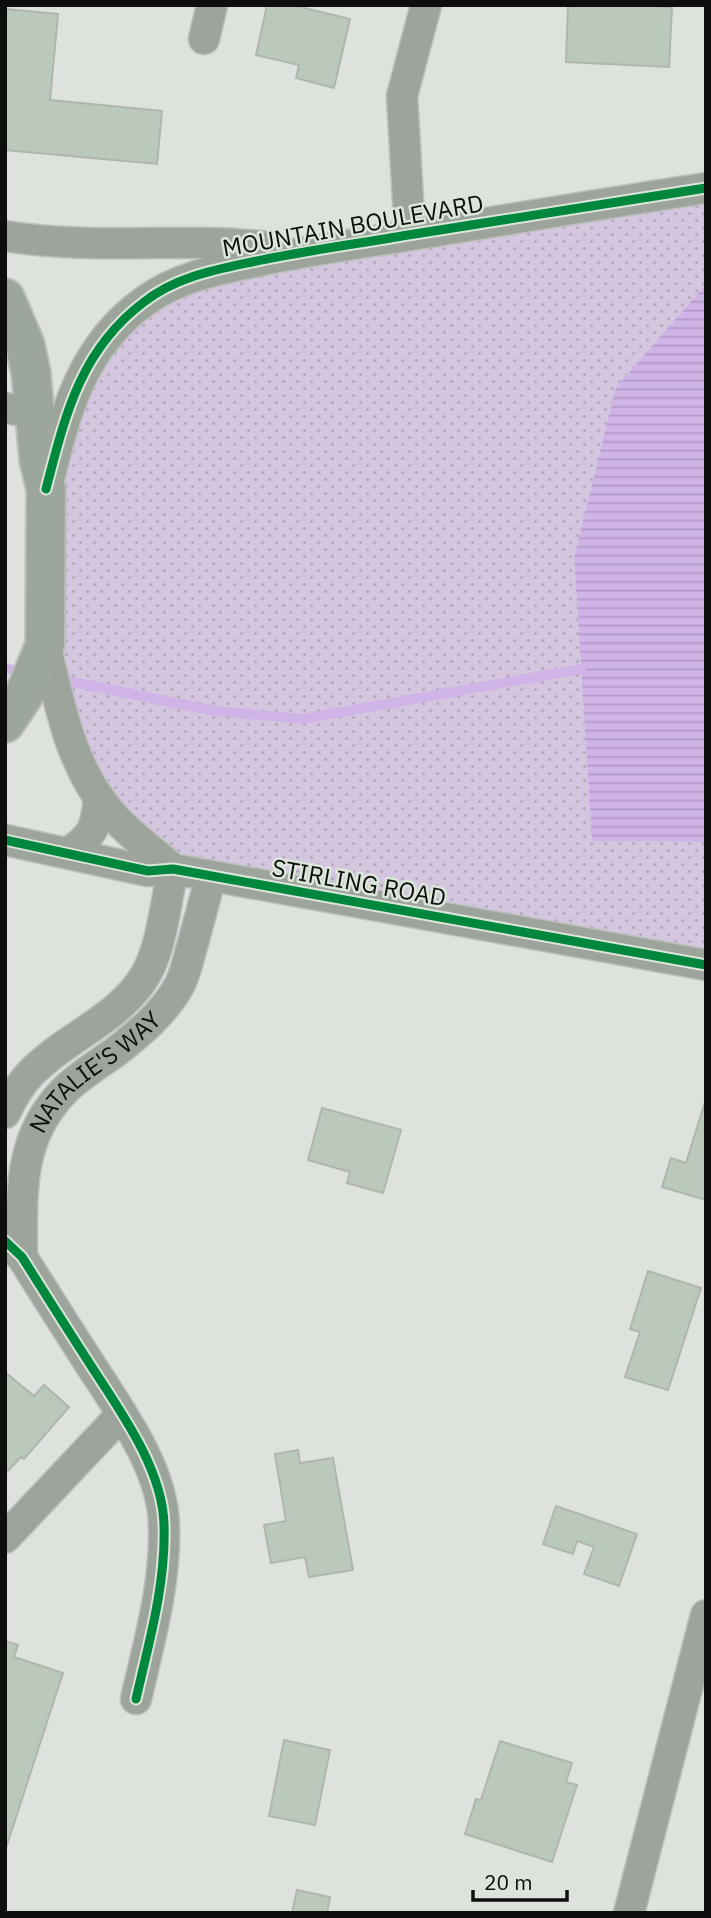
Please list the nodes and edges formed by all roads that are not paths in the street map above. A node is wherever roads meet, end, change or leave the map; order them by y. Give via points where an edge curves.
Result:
1 (212, 5) edge
2 (426, 5) edge
3 (204, 38) dead end
4 (706, 188) edge
5 (410, 235) junction
6 (5, 236) edge
7 (310, 250) junction
8 (5, 298) edge
9 (21, 410) edge
10 (46, 489) junction
11 (45, 645) junction
12 (15, 708) edge
13 (99, 798) junction
14 (5, 840) edge
15 (68, 853) junction
16 (173, 869) junction
17 (211, 876) junction
18 (706, 965) edge
19 (5, 1113) edge
20 (11, 1256) edge
21 (122, 1414) junction
22 (5, 1538) edge
23 (706, 1615) edge
24 (136, 1699) dead end
25 (629, 1913) edge

1 - 3 street
2 - 5 street via 402,96
4 - 5 street, MOUNTAIN BOULEVARD
5 - 7 street, MOUNTAIN BOULEVARD
6 - 7 street, MOUNTAIN BOULEVARD via 36,241 213,243
7 - 10 street, MOUNTAIN BOULEVARD via 189,277 164,288 124,319 76,386
8 - 9 main road via 25,345
9 - 10 main road
10 - 11 main road
11 - 12 main road
11 - 13 street via 69,743
13 - 15 street via 89,837
13 - 16 street via 124,827
14 - 15 street, STIRLING ROAD
15 - 16 street, STIRLING ROAD via 148,871
16 - 17 street, STIRLING ROAD
16 - 19 street, NATALIE'S WAY via 147,973 117,1008 32,1072
17 - 18 street, STIRLING ROAD
17 - 20 street, NATALIE'S WAY via 180,983 134,1038 64,1090 34,1135 27,1152
20 - 21 street
21 - 22 street
21 - 24 street via 158,1488 164,1523 159,1597
23 - 25 street

